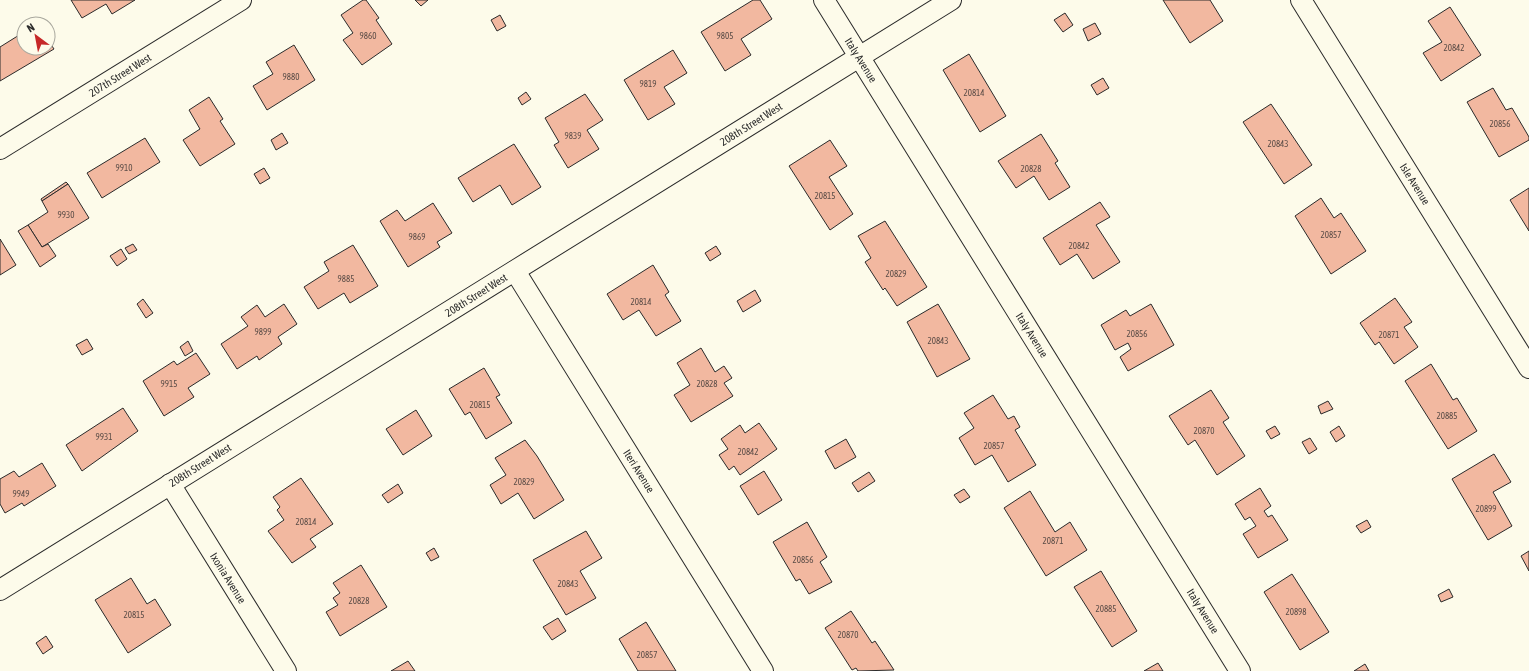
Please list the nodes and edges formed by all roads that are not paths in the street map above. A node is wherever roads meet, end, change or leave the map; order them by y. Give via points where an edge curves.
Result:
1 (241, 0) edge
2 (824, 0) edge
3 (951, 0) edge
4 (1300, 0) edge
5 (859, 57) junction
6 (0, 149) edge
7 (515, 271) junction
8 (1529, 368) edge
9 (170, 484) junction
10 (0, 590) edge
11 (286, 671) edge
12 (763, 671) edge
13 (1240, 671) edge

1 - 6 street, 207th Street West
2 - 5 street, Italy Avenue
3 - 5 street, 208th Street West
4 - 8 street, Isle Avenue
5 - 7 street, 208th Street West
5 - 13 street, Italy Avenue
7 - 9 street, 208th Street West
7 - 12 street, Iteri Avenue
9 - 10 street, 208th Street West
9 - 11 street, Ixonia Avenue

